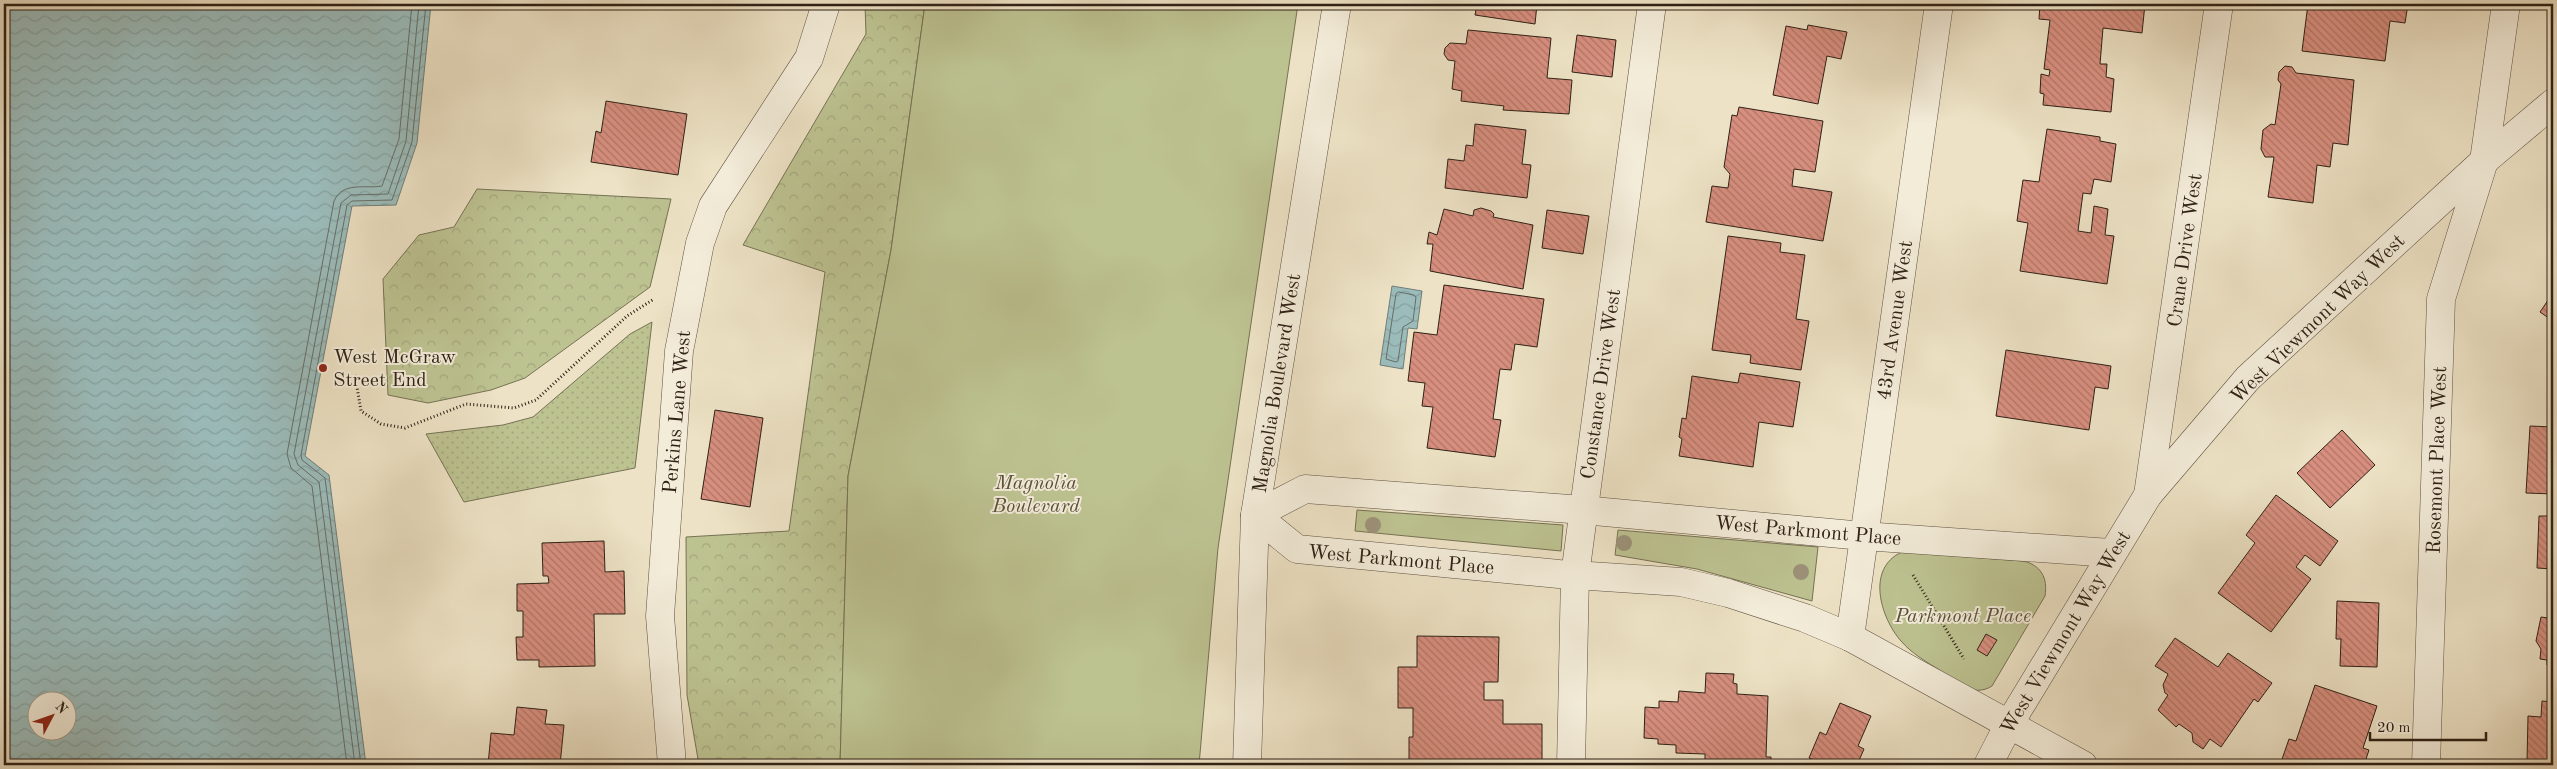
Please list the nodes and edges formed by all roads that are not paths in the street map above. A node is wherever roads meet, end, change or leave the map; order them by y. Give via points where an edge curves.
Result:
1 (826, 4) edge
2 (1337, 4) edge
3 (1652, 4) edge
4 (1939, 4) edge
5 (2219, 4) edge
6 (2506, 4) edge
7 (2553, 103) edge
8 (2484, 161) junction
9 (2148, 496) junction
10 (1583, 510) junction
11 (1255, 514) junction
12 (1863, 536) junction
13 (2111, 553) junction
14 (1575, 575) junction
15 (1850, 637) junction
16 (2008, 726) junction
17 (672, 765) edge
18 (1246, 765) edge
19 (1571, 765) edge
20 (1988, 765) edge
21 (2083, 765) edge
22 (2426, 765) edge

1 - 17 street, Perkins Lane West via 809,58 713,206 700,243 679,351 660,616
2 - 11 street, Magnolia Boulevard West
3 - 10 street, Constance Drive West
4 - 12 street, 43rd Avenue West
5 - 9 street, Crane Drive West
6 - 8 street, Rosemont Place West
7 - 8 street, West Viewmont Way West
8 - 9 street, West Viewmont Way West via 2248,378
8 - 22 street, Rosemont Place West via 2440,299
9 - 13 street, West Viewmont Way West
10 - 11 street, West Parkmont Place via 1305,489
10 - 12 street, West Parkmont Place
10 - 14 street, Constance Drive West
11 - 14 street, West Parkmont Place via 1297,549
11 - 18 street, Magnolia Boulevard West
12 - 13 street, West Parkmont Place
12 - 15 street, 43rd Avenue West
13 - 16 street, West Viewmont Way West
14 - 15 street, West Parkmont Place via 1681,582 1728,593 1805,618
14 - 19 street, Constance Drive West
15 - 16 street, West Parkmont Place
16 - 20 street, West Viewmont Way West
16 - 21 street, West Parkmont Place

